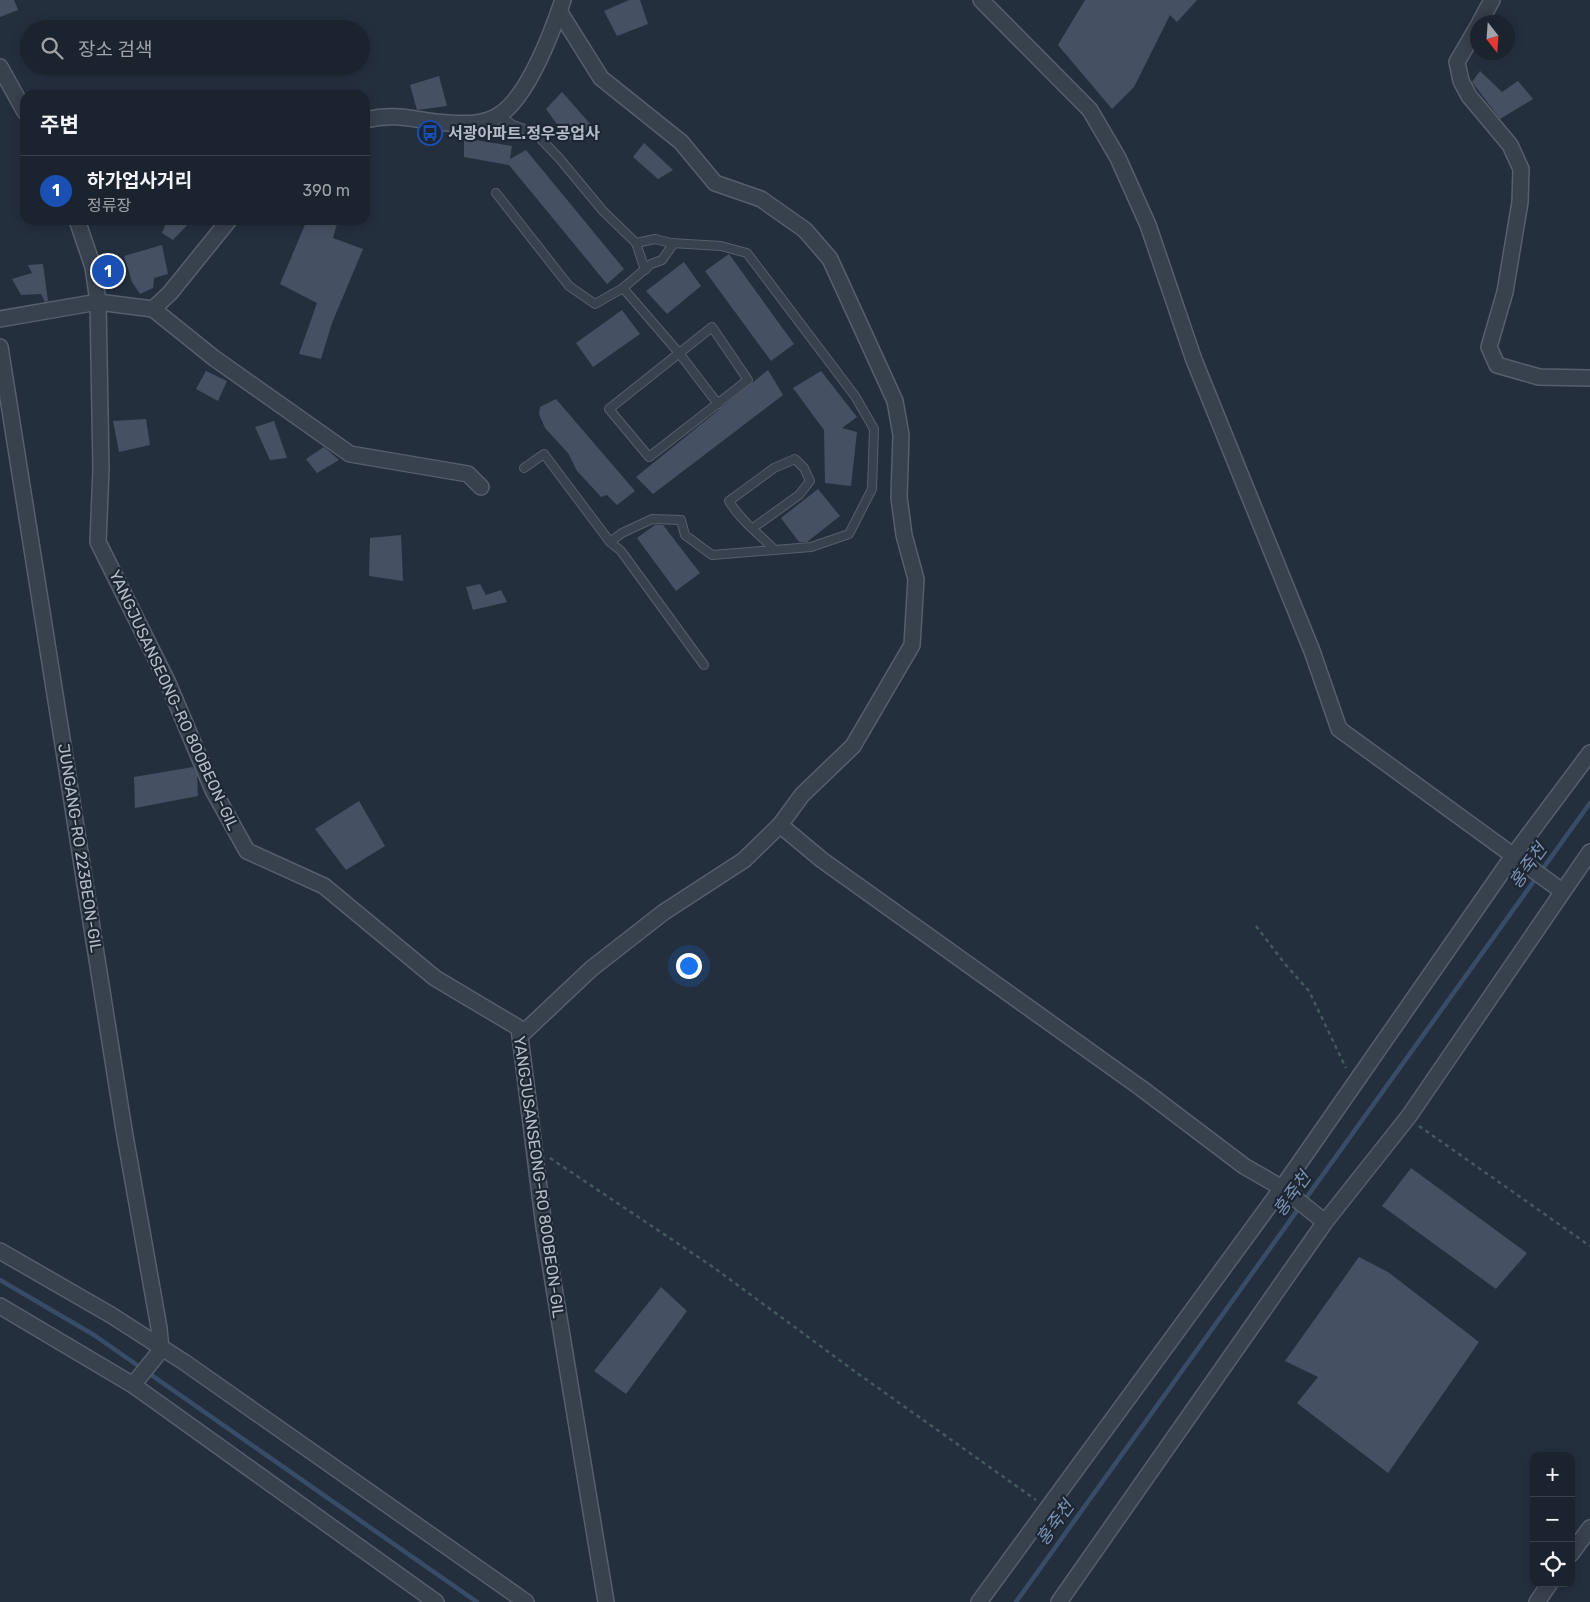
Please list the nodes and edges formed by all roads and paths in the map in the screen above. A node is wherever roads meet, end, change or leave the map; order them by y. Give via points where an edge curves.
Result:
1 (981, 0) edge
2 (1492, 0) edge
3 (561, 5) edge
4 (1484, 15) edge
5 (1470, 40) edge
6 (0, 67) edge
7 (20, 103) edge
8 (499, 115) junction
9 (370, 119) edge
10 (496, 193) dead end
11 (79, 225) edge
12 (225, 225) edge
13 (636, 243) junction
14 (674, 243) junction
15 (645, 270) junction
16 (623, 288) junction
17 (98, 302) junction
18 (153, 309) junction
19 (0, 319) edge
20 (0, 347) edge
21 (679, 353) junction
22 (1590, 378) edge
23 (718, 404) junction
24 (524, 468) dead end
25 (481, 487) dead end
26 (753, 528) junction
27 (610, 542) junction
28 (775, 550) junction
29 (704, 666) dead end
30 (1590, 753) edge
31 (780, 825) junction
32 (1590, 852) edge
33 (1514, 856) junction
34 (1562, 891) junction
35 (1256, 926) dead end
36 (520, 1036) junction
37 (1354, 1086) junction
38 (1409, 1116) junction
39 (533, 1146) junction
40 (1282, 1188) junction
41 (1325, 1222) junction
42 (1590, 1246) edge
43 (0, 1251) edge
44 (0, 1306) edge
45 (161, 1350) junction
46 (133, 1385) junction
47 (1048, 1508) junction
48 (1590, 1528) edge
49 (1575, 1549) edge
50 (1547, 1587) edge
51 (436, 1602) edge
52 (526, 1602) edge
53 (606, 1602) edge
54 (979, 1602) edge
55 (1059, 1602) edge
56 (1537, 1602) edge

1 - 33 street via 1090,110 1118,158 1148,225 1194,360 1312,651 1339,729
2 - 4 street
3 - 8 street via 527,82
3 - 31 street via 601,78 681,142 714,182 761,199 805,230 830,259 895,400 901,435 899,497 904,535 916,579 912,645 853,746 802,795
5 - 22 street via 1457,62 1461,82 1510,145 1521,169 1520,202 1505,292 1489,347 1497,365 1539,377
6 - 7 street
8 - 9 street via 478,123 463,124 400,115
8 - 13 lane via 513,125 535,133 603,211
10 - 16 lane via 569,286 595,304
11 - 17 street, YANGJUSANSEONG-RO 800BEON-GIL via 93,267
12 - 18 street
13 - 14 lane via 655,239
13 - 15 lane
14 - 15 lane via 662,260
14 - 28 lane via 721,246 747,253 855,396 874,429 872,489 848,534 810,547
15 - 16 lane
16 - 21 lane
17 - 18 street
17 - 19 street
17 - 36 street, YANGJUSANSEONG-RO 800BEON-GIL via 101,469 98,542 168,683 213,790 246,851 324,886 435,978 519,1028
18 - 25 street via 214,358 350,454 468,474
20 - 45 street, JUNGANG-RO 223BEON-GIL
21 - 23 lane
21 - 23 lane via 712,327 748,380
21 - 23 lane via 609,409 649,457
24 - 27 lane via 544,454
26 - 26 lane via 799,495 810,481 795,459 774,468 730,501 738,517
26 - 28 lane
27 - 28 lane via 652,519 671,519 681,520 685,535 712,555
27 - 29 lane via 621,551
30 - 33 street
31 - 36 street via 744,860 664,912 591,969
31 - 40 street via 822,860 1244,1166
32 - 34 street
33 - 34 street
33 - 37 street
34 - 38 street
35 - 37 path via 1309,990
36 - 39 street, YANGJUSANSEONG-RO 800BEON-GIL
37 - 40 street
38 - 41 street
38 - 42 path via 1423,1130
39 - 47 path via 713,1267
39 - 53 street, YANGJUSANSEONG-RO 800BEON-GIL
40 - 41 street
40 - 47 street
41 - 55 street
43 - 45 street via 111,1315
44 - 46 street
45 - 46 street
45 - 52 street via 184,1362
46 - 51 street
47 - 54 street
48 - 49 street
50 - 56 street

